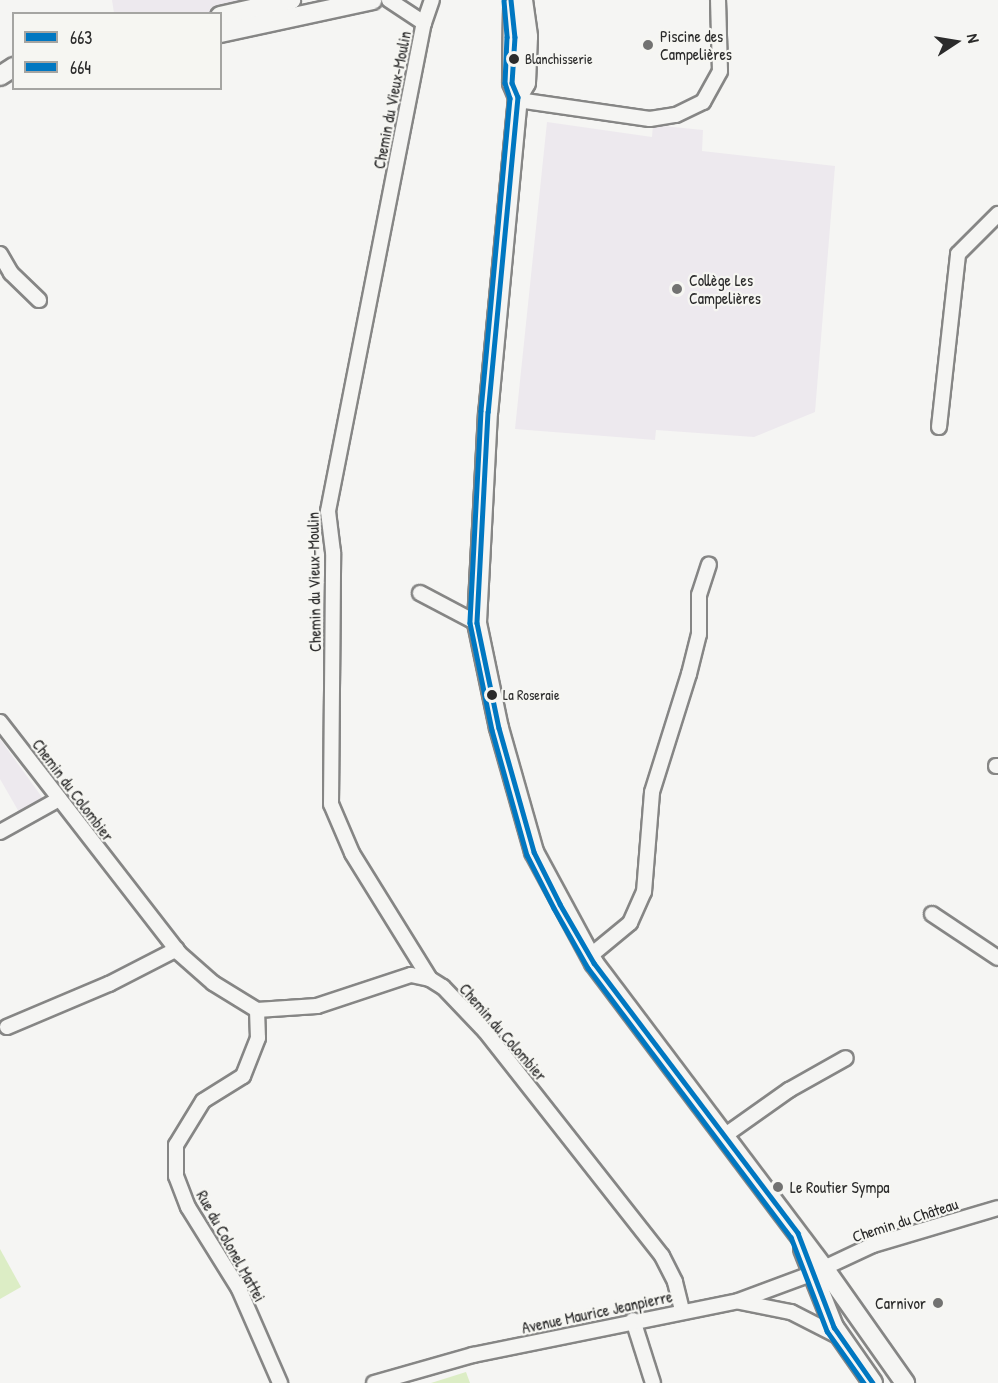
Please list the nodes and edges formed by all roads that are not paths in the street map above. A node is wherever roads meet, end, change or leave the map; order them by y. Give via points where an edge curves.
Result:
1 (291, 0) edge
2 (372, 0) edge
3 (389, 0) edge
4 (432, 0) edge
5 (535, 0) edge
6 (718, 0) edge
7 (513, 1) edge
8 (222, 16) edge
9 (424, 23) junction
10 (222, 33) edge
11 (528, 37) junction
12 (518, 99) junction
13 (998, 214) edge
14 (0, 254) edge
15 (39, 300) dead end
16 (939, 427) dead end
17 (709, 565) dead end
18 (420, 593) dead end
19 (477, 623) junction
20 (0, 722) edge
21 (59, 799) junction
22 (0, 832) edge
23 (932, 914) dead end
24 (177, 949) junction
25 (590, 956) junction
26 (998, 958) edge
27 (430, 979) junction
28 (257, 1010) junction
29 (7, 1027) dead end
30 (846, 1058) dead end
31 (724, 1136) junction
32 (998, 1208) edge
33 (818, 1271) junction
34 (738, 1301) junction
35 (682, 1311) junction
36 (633, 1320) junction
37 (840, 1337) junction
38 (280, 1383) edge
39 (374, 1383) edge
40 (653, 1383) edge
41 (873, 1383) edge
42 (905, 1383) edge

1 - 8 main road
2 - 10 main road
3 - 9 street, Chemin du Vieux-Moulin
4 - 9 street, Chemin du Vieux-Moulin
5 - 11 main road
6 - 12 street via 720,71 703,102 676,115 650,119
7 - 11 main road
7 - 12 main road via 512,83
9 - 27 street, Chemin du Vieux-Moulin via 328,511 333,552 331,804 352,853
11 - 12 main road via 526,83
12 - 19 main road via 488,412
13 - 16 street via 958,254
14 - 15 street via 11,273
17 - 25 street via 699,595 699,634 650,802 644,892 630,923
18 - 19 street
19 - 25 main road via 499,728 534,852
20 - 21 street, Chemin du Colombier
21 - 22 street
21 - 24 street, Chemin du Colombier
23 - 26 street
24 - 28 street, Chemin du Colombier via 213,983
24 - 29 street via 109,984
25 - 31 main road
27 - 28 street via 411,975 317,1006
27 - 35 street, Chemin du Colombier via 485,1031 662,1256 675,1282
28 - 38 street, Rue du Colonel Mattei via 258,1038 243,1076 203,1101 176,1145 176,1176 188,1207 239,1289
30 - 31 street via 789,1090
31 - 33 main road via 798,1233
32 - 33 street, Chemin du Château via 873,1245
33 - 34 street, Avenue Maurice Jeanpierre
33 - 37 main road
33 - 42 main road
34 - 35 street, Avenue Maurice Jeanpierre
34 - 37 street via 791,1312
35 - 36 street, Avenue Maurice Jeanpierre
36 - 39 street, Avenue Maurice Jeanpierre via 472,1355
36 - 40 street
37 - 41 main road

